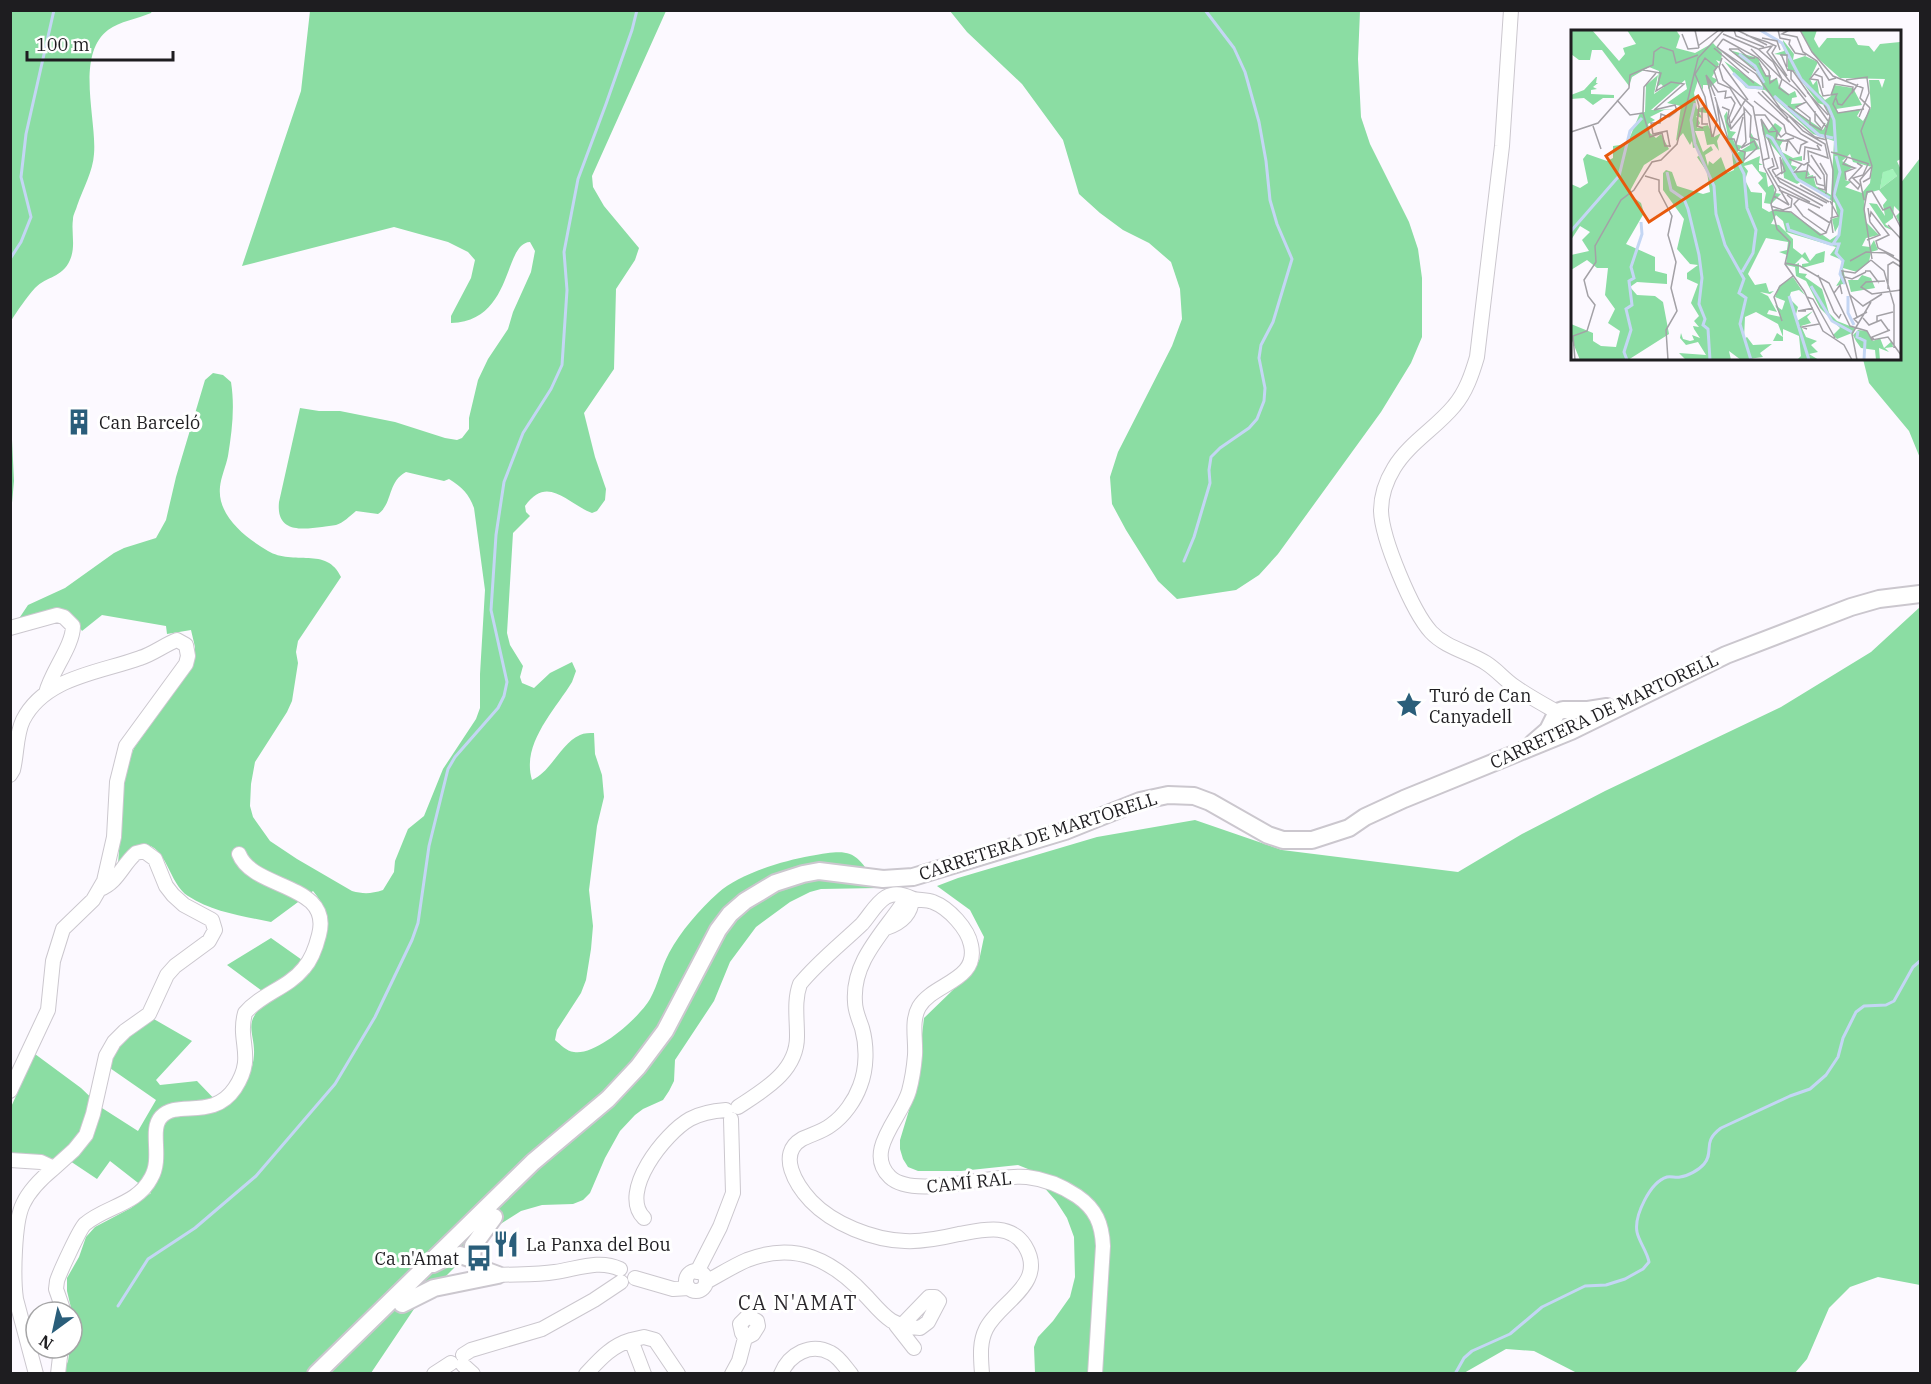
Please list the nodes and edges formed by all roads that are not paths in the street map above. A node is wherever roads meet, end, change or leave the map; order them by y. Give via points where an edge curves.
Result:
1 (1511, 10) edge
2 (1920, 594) edge
3 (10, 628) edge
4 (1783, 635) junction
5 (46, 693) junction
6 (1623, 705) junction
7 (1640, 709) junction
8 (1560, 715) junction
9 (1571, 731) junction
10 (1526, 750) junction
11 (1551, 750) junction
12 (10, 775) edge
13 (1349, 828) junction
14 (238, 854) dead end
15 (100, 890) junction
16 (908, 903) junction
17 (10, 1091) edge
18 (608, 1099) junction
19 (732, 1112) junction
20 (10, 1160) edge
21 (54, 1168) junction
22 (494, 1217) junction
23 (644, 1218) dead end
24 (463, 1230) junction
25 (449, 1257) junction
26 (473, 1262) junction
27 (422, 1271) junction
28 (498, 1275) junction
29 (621, 1275) junction
30 (701, 1277) junction
31 (464, 1282) junction
32 (60, 1300) edge
33 (402, 1304) junction
34 (746, 1338) dead end
35 (631, 1340) junction
36 (914, 1348) dead end
37 (463, 1364) edge
38 (36, 1374) edge
39 (316, 1374) edge
40 (327, 1374) edge
41 (434, 1374) edge
42 (586, 1374) edge
43 (644, 1374) edge
44 (678, 1374) edge
45 (732, 1374) edge
46 (781, 1374) edge
47 (851, 1374) edge
48 (982, 1374) edge
49 (1095, 1374) edge

1 - 8 street via 1502,146 1477,357 1454,406 1394,467 1381,510 1384,531 1400,574 1420,618 1431,632 1486,663 1512,685
2 - 4 main road, CARRETERA DE MARTORELL via 1851,607
3 - 5 street via 57,615 73,626
4 - 6 main road, CARRETERA DE MARTORELL via 1726,655
4 - 7 main road
5 - 12 street via 23,720
5 - 15 street via 81,676 148,655 177,640 186,645 186,664 143,720 122,756 114,837
6 - 8 main road
6 - 9 main road, CARRETERA DE MARTORELL
7 - 9 main road via 1581,731
7 - 11 main road
8 - 9 main road via 1577,718
8 - 10 main road
9 - 10 main road, CARRETERA DE MARTORELL
9 - 11 main road
10 - 13 main road, CARRETERA DE MARTORELL via 1404,799
11 - 13 main road
13 - 18 main road, CARRETERA DE MARTORELL via 1312,840 1283,840 1194,796 1156,796 1065,831 913,877 883,879 819,871 789,878 760,891 730,914 704,954 665,1031
14 - 32 street via 251,870 297,891 313,904 321,922 314,950 297,976 245,1013 245,1067 230,1094 215,1105 170,1111 161,1117 155,1134 157,1162 151,1179 126,1202 82,1227 57,1281
15 - 17 street via 63,928 53,961 48,1010
15 - 21 street via 117,877 135,853 144,851 155,859 173,895 212,920 215,930 209,941 167,975 149,1014 114,1042 106,1056 86,1136
16 - 19 street via 890,902 870,914 800,984 796,995 797,1048 788,1068
16 - 48 street via 903,920 884,928 859,972 856,1011 865,1043 860,1086 833,1124 796,1144 790,1164 796,1183 812,1203 855,1229 892,1240 915,1241 990,1228 1007,1232 1021,1242 1028,1255 1028,1279 986,1329 980,1353
16 - 49 street, CAMÍ RAL via 932,901 948,912 968,937 972,954 965,971 924,1000 915,1015 915,1056 909,1091 886,1137 881,1164 891,1178 908,1186 996,1178 1043,1180 1072,1193 1092,1209 1102,1231
18 - 22 main road via 595,1117
18 - 24 main road, CARRETERA DE MARTORELL
19 - 23 street via 702,1114 669,1136 643,1174 637,1193 636,1206
19 - 30 street via 733,1193
20 - 21 street via 41,1162
21 - 38 street via 24,1201 18,1229 14,1286
22 - 25 main road
22 - 26 main road via 472,1246
24 - 25 main road
24 - 27 main road, CARRETERA DE MARTORELL
25 - 26 main road via 460,1255
25 - 27 main road
25 - 31 main road via 450,1275
25 - 33 main road
26 - 28 main road
26 - 31 main road via 475,1275
27 - 39 main road, CARRETERA DE MARTORELL
28 - 29 street via 555,1272 597,1264 614,1266
28 - 31 main road
29 - 30 street via 625,1266 630,1267 635,1278 673,1289 689,1288 688,1277
29 - 37 street via 594,1300 542,1329 471,1350
30 - 36 street via 778,1252 809,1254 850,1281 899,1325
31 - 33 main road via 434,1288
33 - 40 main road
34 - 45 street
35 - 42 street via 611,1349
35 - 43 street
35 - 44 street via 655,1340
37 - 41 street
46 - 47 street via 792,1356 812,1349 832,1353

